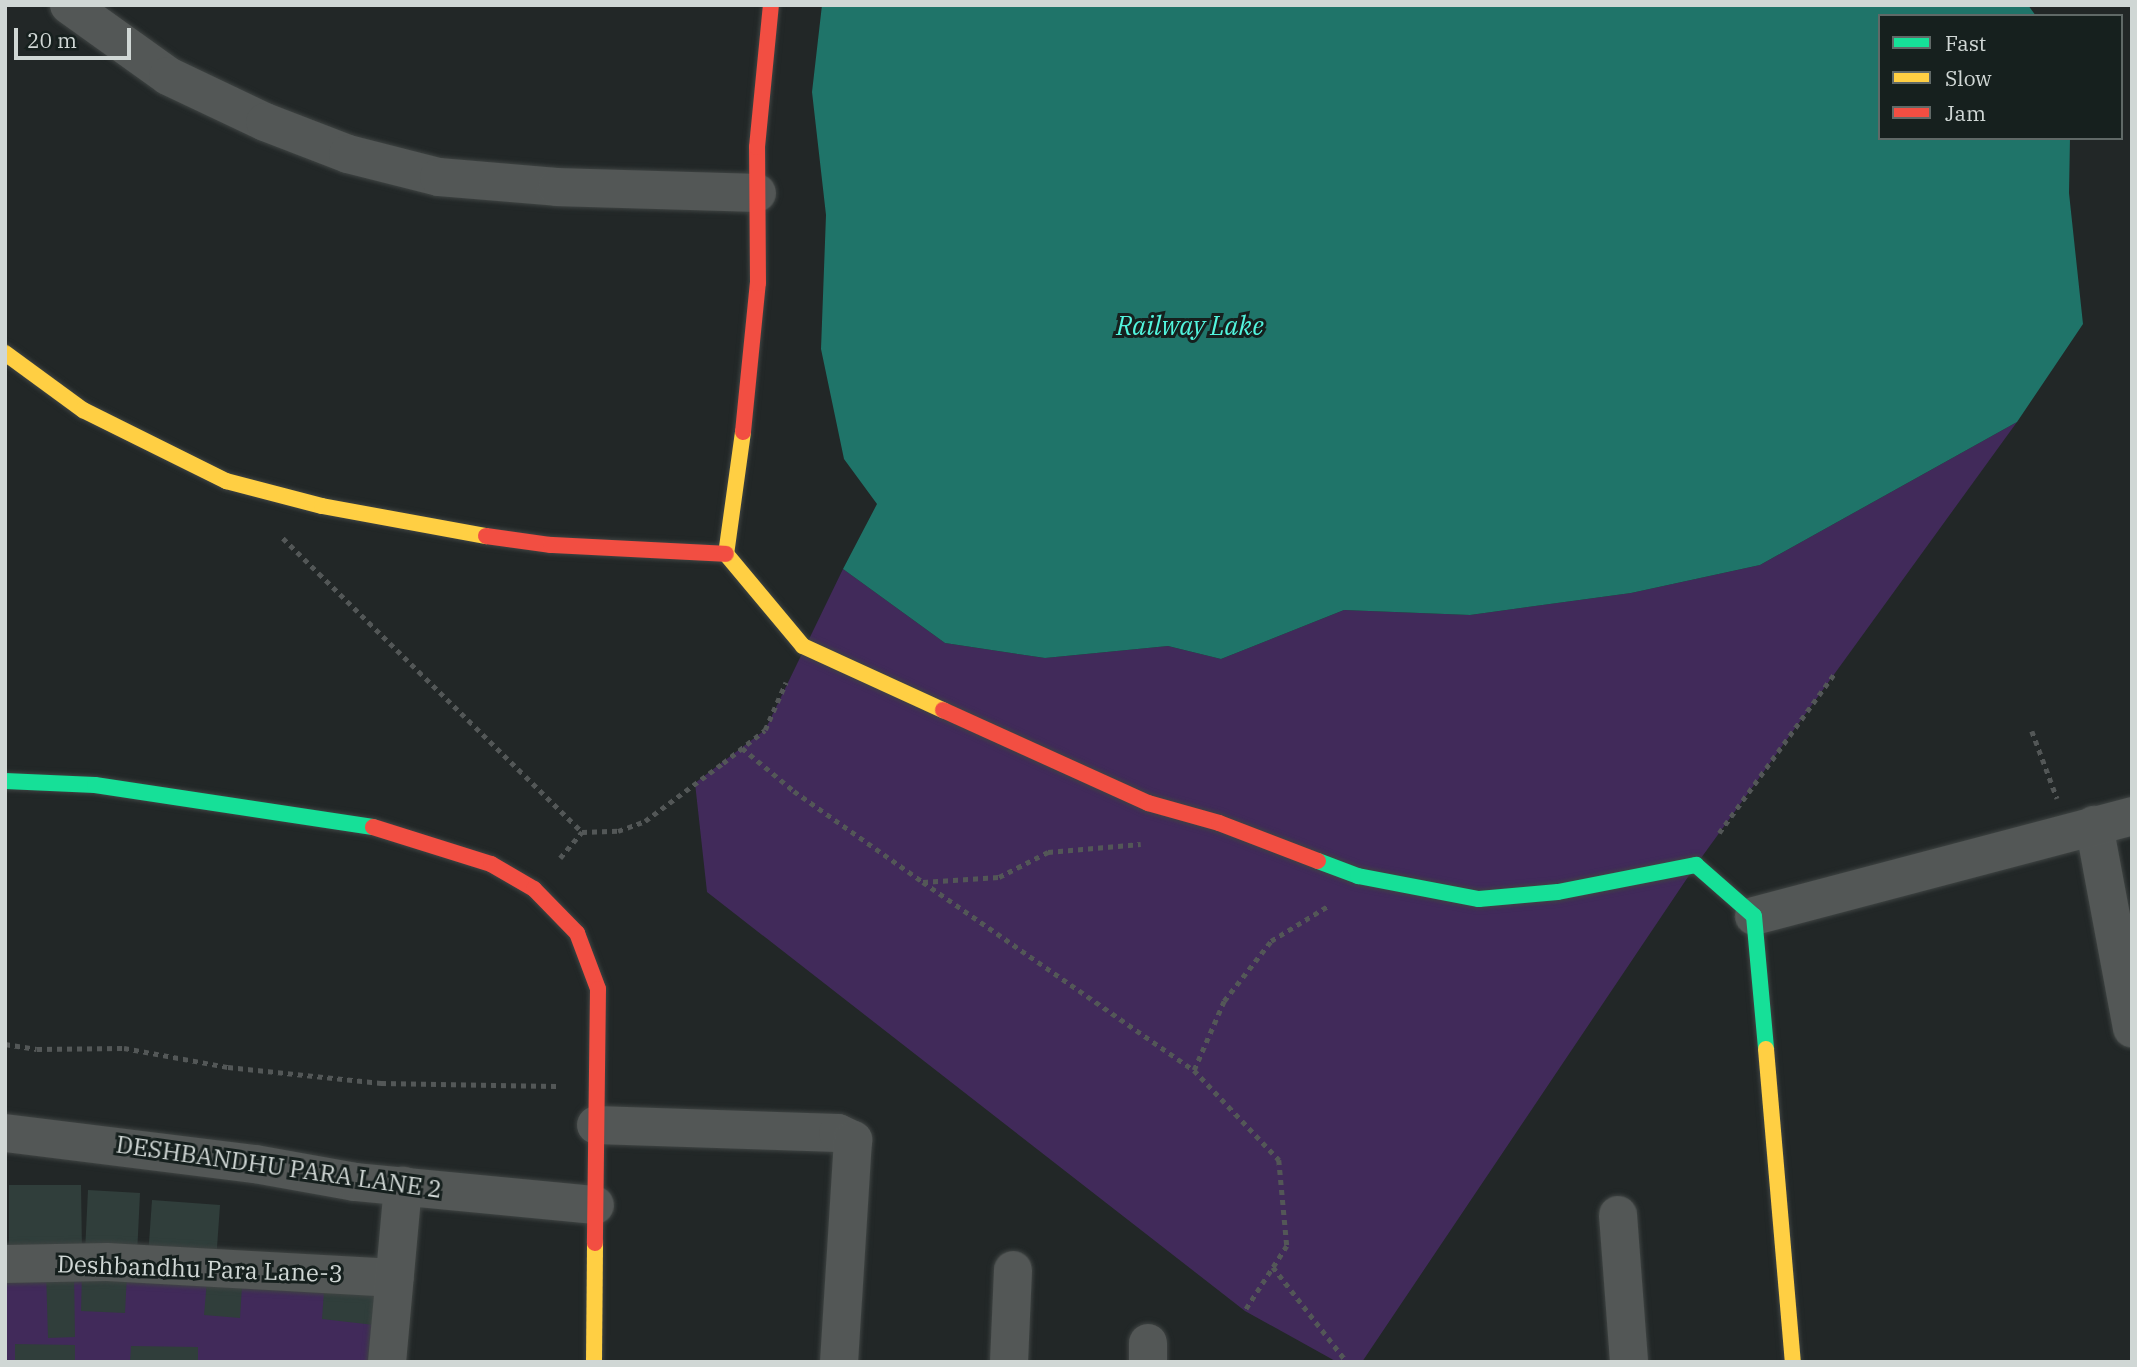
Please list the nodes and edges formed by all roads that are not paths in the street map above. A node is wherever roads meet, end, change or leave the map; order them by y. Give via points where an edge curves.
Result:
1 (69, 5) edge
2 (771, 5) edge
3 (757, 192) junction
4 (5, 353) edge
5 (726, 554) junction
6 (5, 781) edge
7 (2132, 816) edge
8 (2082, 828) junction
9 (1754, 916) junction
10 (2132, 1028) edge
11 (596, 1125) junction
12 (5, 1133) edge
13 (403, 1186) junction
14 (595, 1205) junction
15 (1618, 1215) dead end
16 (5, 1264) edge
17 (1013, 1270) dead end
18 (395, 1278) junction
19 (387, 1362) edge
20 (594, 1362) edge
21 (839, 1362) edge
22 (1009, 1362) edge
23 (1629, 1362) edge
24 (1793, 1362) edge

1 - 3 street via 168,76 264,122 348,154 439,177 557,187
2 - 3 street
3 - 5 street via 758,282
4 - 5 street via 83,410 226,481 424,527 551,545
5 - 9 street via 803,646 1148,803 1219,823 1358,876 1479,899 1558,892 1696,864
6 - 11 street via 95,785 359,823 491,864 534,889 577,933 598,989
7 - 8 street
8 - 9 street
8 - 10 street
9 - 24 street
11 - 14 street
11 - 21 street via 838,1133 853,1140
12 - 13 street, DESHBANDHU PARA LANE 2
13 - 14 street, DESHBANDHU PARA LANE 2
13 - 18 street
14 - 20 street
15 - 23 street
16 - 18 street, Deshbandhu Para Lane-3 via 107,1262
17 - 22 street
18 - 19 street

